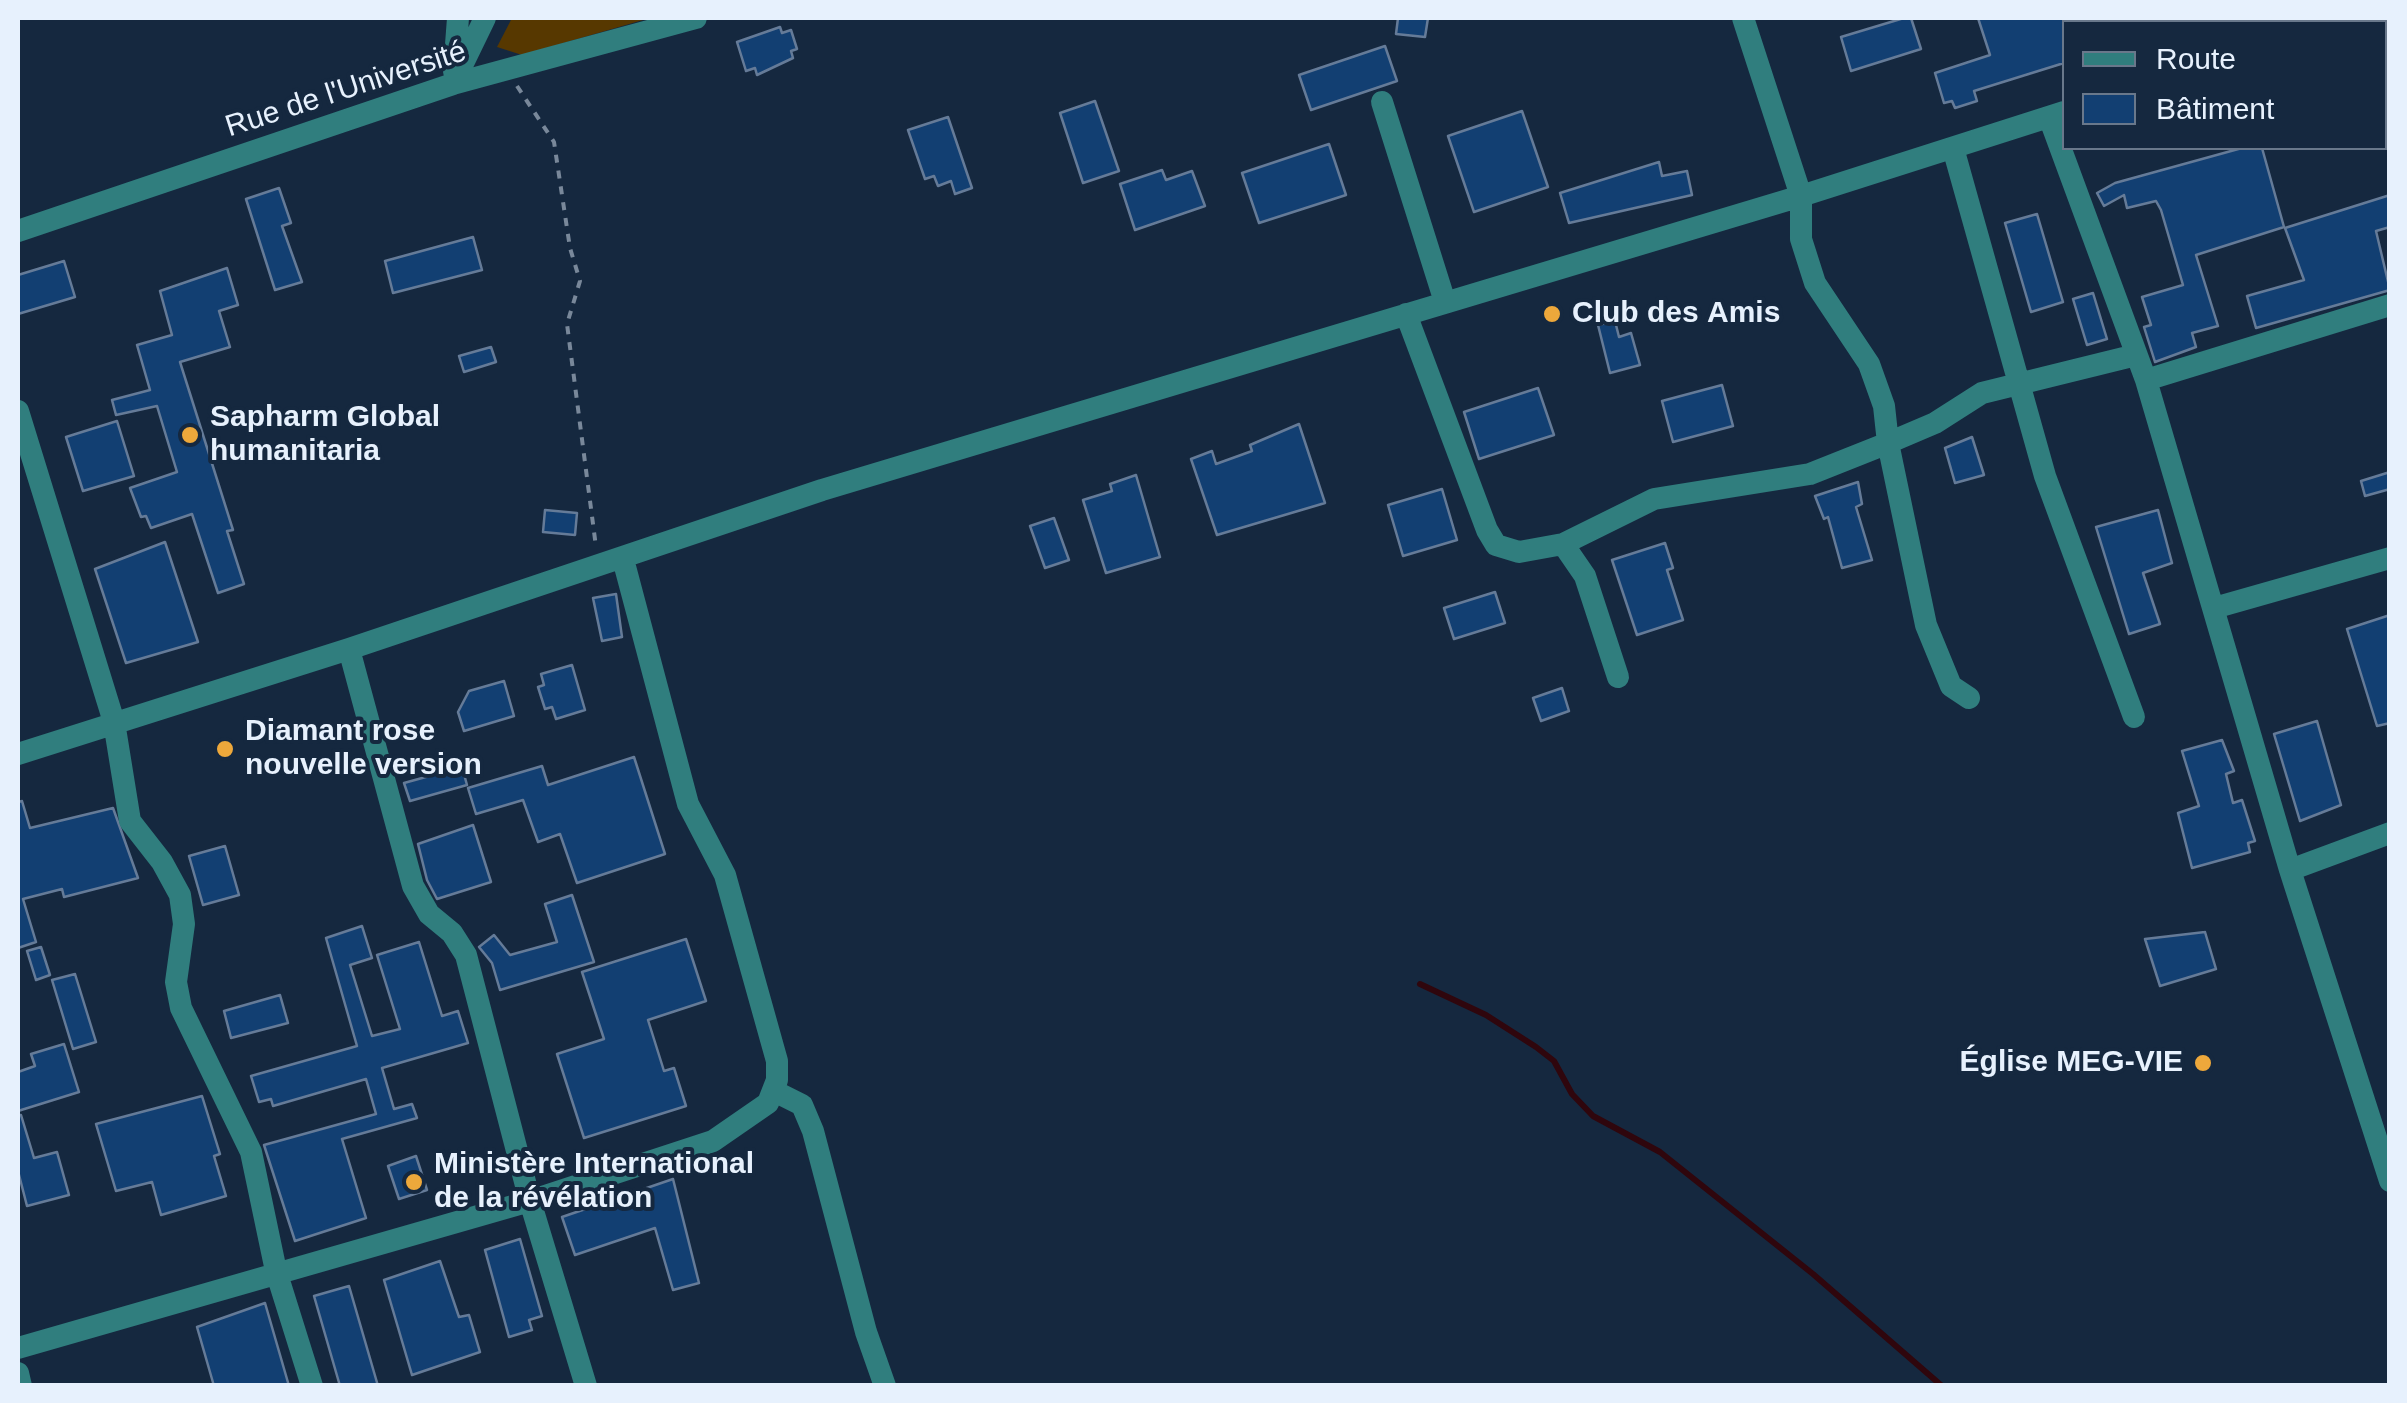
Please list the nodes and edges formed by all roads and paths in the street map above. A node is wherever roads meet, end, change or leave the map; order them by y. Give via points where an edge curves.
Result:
1 (458, 18) edge
2 (485, 18) edge
3 (696, 18) edge
4 (1743, 18) edge
5 (506, 70) junction
6 (453, 84) junction
7 (1382, 102) dead end
8 (2056, 115) edge
9 (1953, 148) junction
10 (2068, 150) edge
11 (1801, 196) junction
12 (18, 231) edge
13 (1445, 302) junction
14 (2390, 305) edge
15 (1406, 314) junction
16 (2136, 354) junction
17 (2146, 380) junction
18 (2018, 383) junction
19 (18, 411) edge
20 (1888, 444) junction
21 (1564, 544) junction
22 (624, 558) junction
23 (2390, 558) edge
24 (600, 566) junction
25 (2214, 608) junction
26 (349, 649) junction
27 (1618, 677) dead end
28 (1969, 698) dead end
29 (2134, 717) dead end
30 (114, 722) junction
31 (18, 754) edge
32 (2390, 833) edge
33 (2290, 870) junction
34 (774, 1092) junction
35 (2390, 1181) edge
36 (530, 1200) junction
37 (276, 1271) junction
38 (18, 1348) edge
39 (18, 1374) edge
40 (21, 1386) edge
41 (312, 1386) edge
42 (586, 1386) edge
43 (885, 1386) edge

1 - 6 street
2 - 6 street
3 - 5 street, Rue de l'Université
4 - 11 street
5 - 6 street, Rue de l'Université
5 - 24 path via 554,142 580,281 567,324
6 - 12 street, Rue de l'Université
7 - 13 street
8 - 9 street
9 - 11 street
9 - 18 street
10 - 16 street
11 - 13 street
11 - 20 street via 1801,239 1815,282 1868,364 1884,406
13 - 15 street
14 - 17 street
15 - 21 street via 1496,545 1519,552
15 - 22 street via 822,490
16 - 17 street
16 - 18 street
17 - 25 street
18 - 20 street via 1982,393
18 - 29 street via 2045,476
19 - 30 street
20 - 21 street via 1810,474 1654,498
20 - 28 street via 1926,625 1951,686
21 - 27 street via 1586,576
22 - 24 street
22 - 34 street via 688,804 730,891 777,1061
23 - 25 street
24 - 26 street
25 - 33 street
26 - 30 street
26 - 36 street via 413,886 466,955
30 - 31 street
30 - 37 street via 130,822 180,895 181,1008 252,1152
32 - 33 street
33 - 35 street
34 - 36 street via 713,1141
34 - 43 street via 802,1105
36 - 37 street
36 - 42 street
37 - 38 street
37 - 41 street
39 - 40 street

